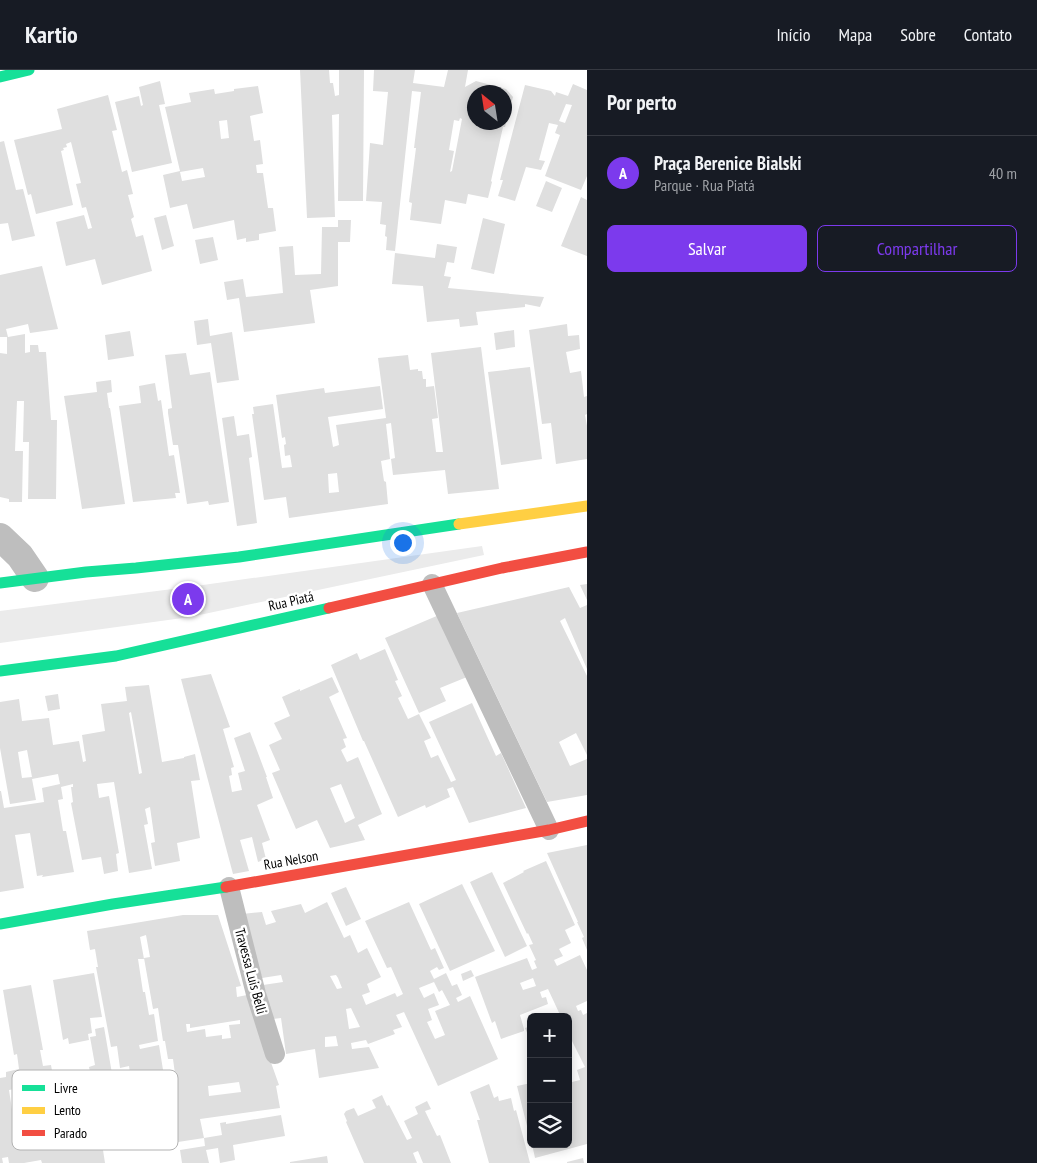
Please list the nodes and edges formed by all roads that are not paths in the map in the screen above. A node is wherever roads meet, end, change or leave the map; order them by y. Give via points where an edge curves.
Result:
1 (29, 70) edge
2 (0, 78) edge
3 (587, 506) edge
4 (0, 537) edge
5 (587, 552) edge
6 (35, 578) junction
7 (0, 583) edge
8 (432, 584) junction
9 (0, 672) edge
10 (587, 821) edge
11 (549, 830) junction
12 (229, 887) junction
13 (0, 924) edge
14 (275, 1054) dead end

1 - 2 street
3 - 6 street via 239,558
4 - 6 street via 20,556
5 - 8 street, Rua Piatá
6 - 7 street
8 - 9 street, Rua Piatá via 116,656
8 - 11 lane
10 - 11 street, Rua Nelson
11 - 12 street, Rua Nelson
12 - 13 street, Rua Nelson
12 - 14 lane, Travessa Luis Belli

